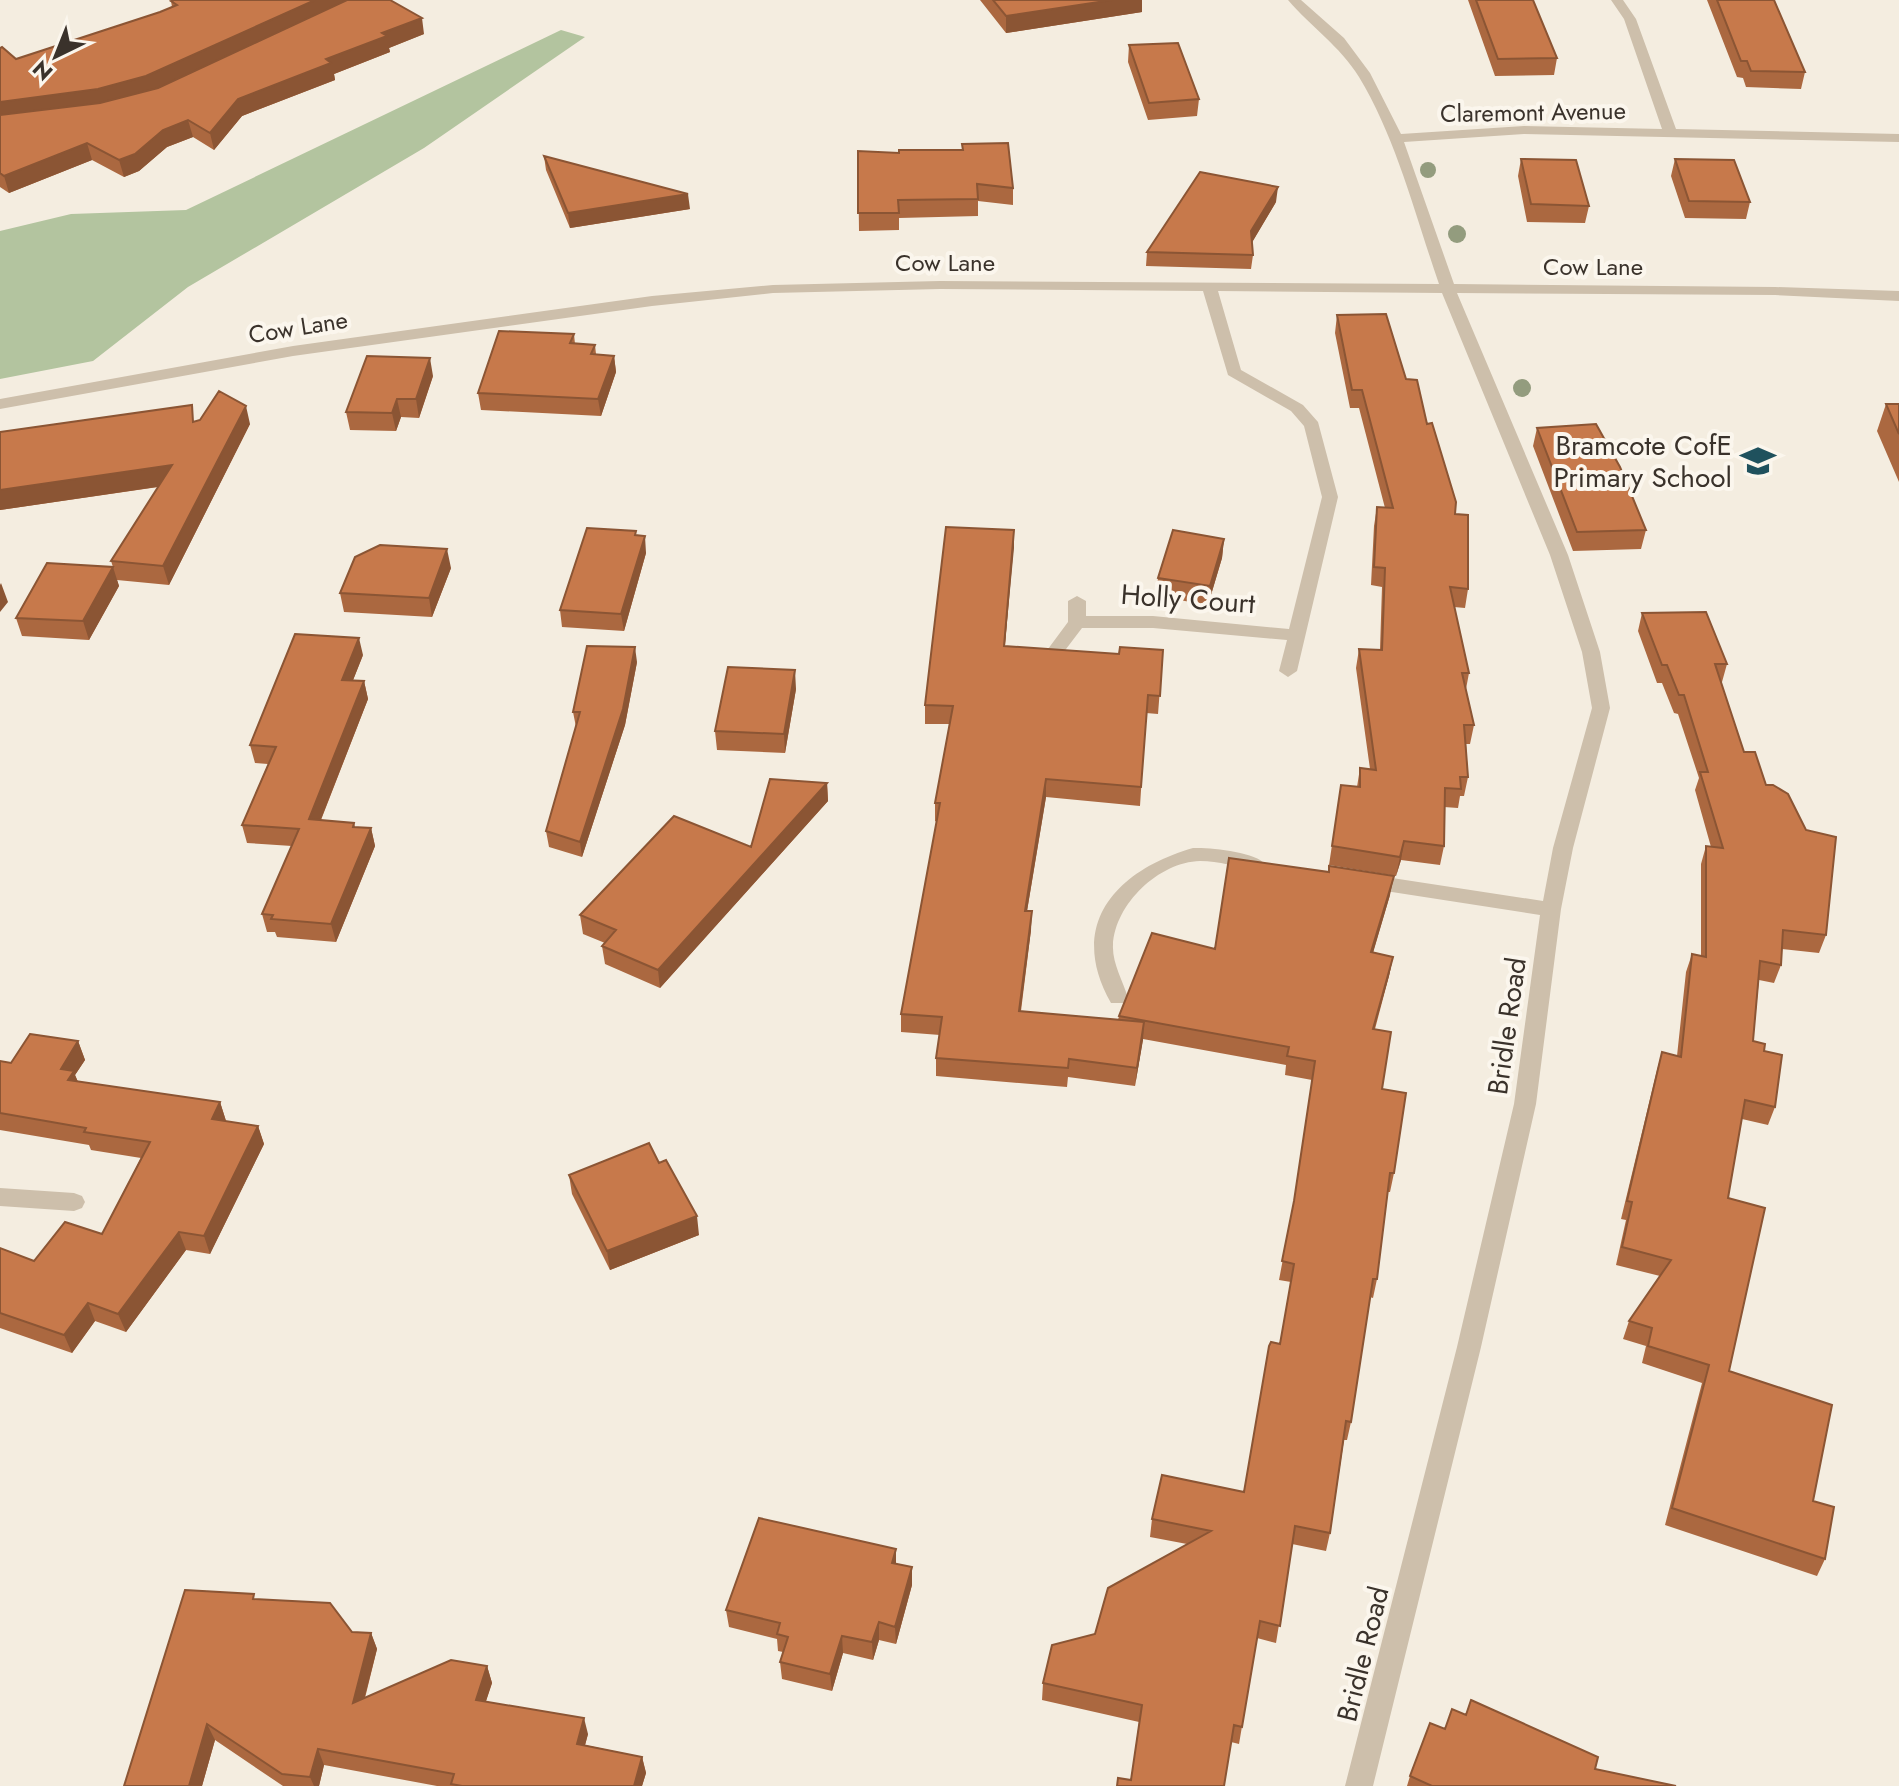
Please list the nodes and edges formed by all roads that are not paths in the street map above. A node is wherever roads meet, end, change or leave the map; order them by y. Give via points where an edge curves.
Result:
1 (1294, 0) edge
2 (1617, 0) edge
3 (1670, 132) junction
4 (1396, 138) junction
5 (1899, 138) edge
6 (1209, 288) junction
7 (1448, 289) junction
8 (1899, 296) edge
9 (0, 404) edge
10 (1077, 601) dead end
11 (1077, 622) junction
12 (1296, 635) junction
13 (1057, 649) edge
14 (1288, 671) dead end
15 (1271, 866) edge
16 (1348, 878) edge
17 (1551, 909) junction
18 (1118, 998) dead end
19 (0, 1197) edge
20 (74, 1202) dead end
21 (1359, 1786) edge

1 - 4 street, Bridle Road via 1339,41 1365,76
2 - 3 street, Claremont Avenue via 1630,19
3 - 4 street, Claremont Avenue via 1524,130
3 - 5 street, Claremont Avenue
4 - 7 street, Bridle Road
6 - 7 street, Cow Lane
6 - 9 street, Cow Lane via 851,285 667,299 293,351
6 - 12 street via 1234,372 1297,408 1312,425 1330,497
7 - 8 street, Cow Lane
7 - 17 street, Bridle Road via 1559,555 1591,652 1601,708
10 - 11 street
11 - 12 street, Holly Court via 1153,622
11 - 13 street
12 - 14 street
15 - 18 street via 1195,855 1130,887 1109,911 1102,946
16 - 17 street
17 - 21 street, Bridle Road via 1525,1104
19 - 20 street

